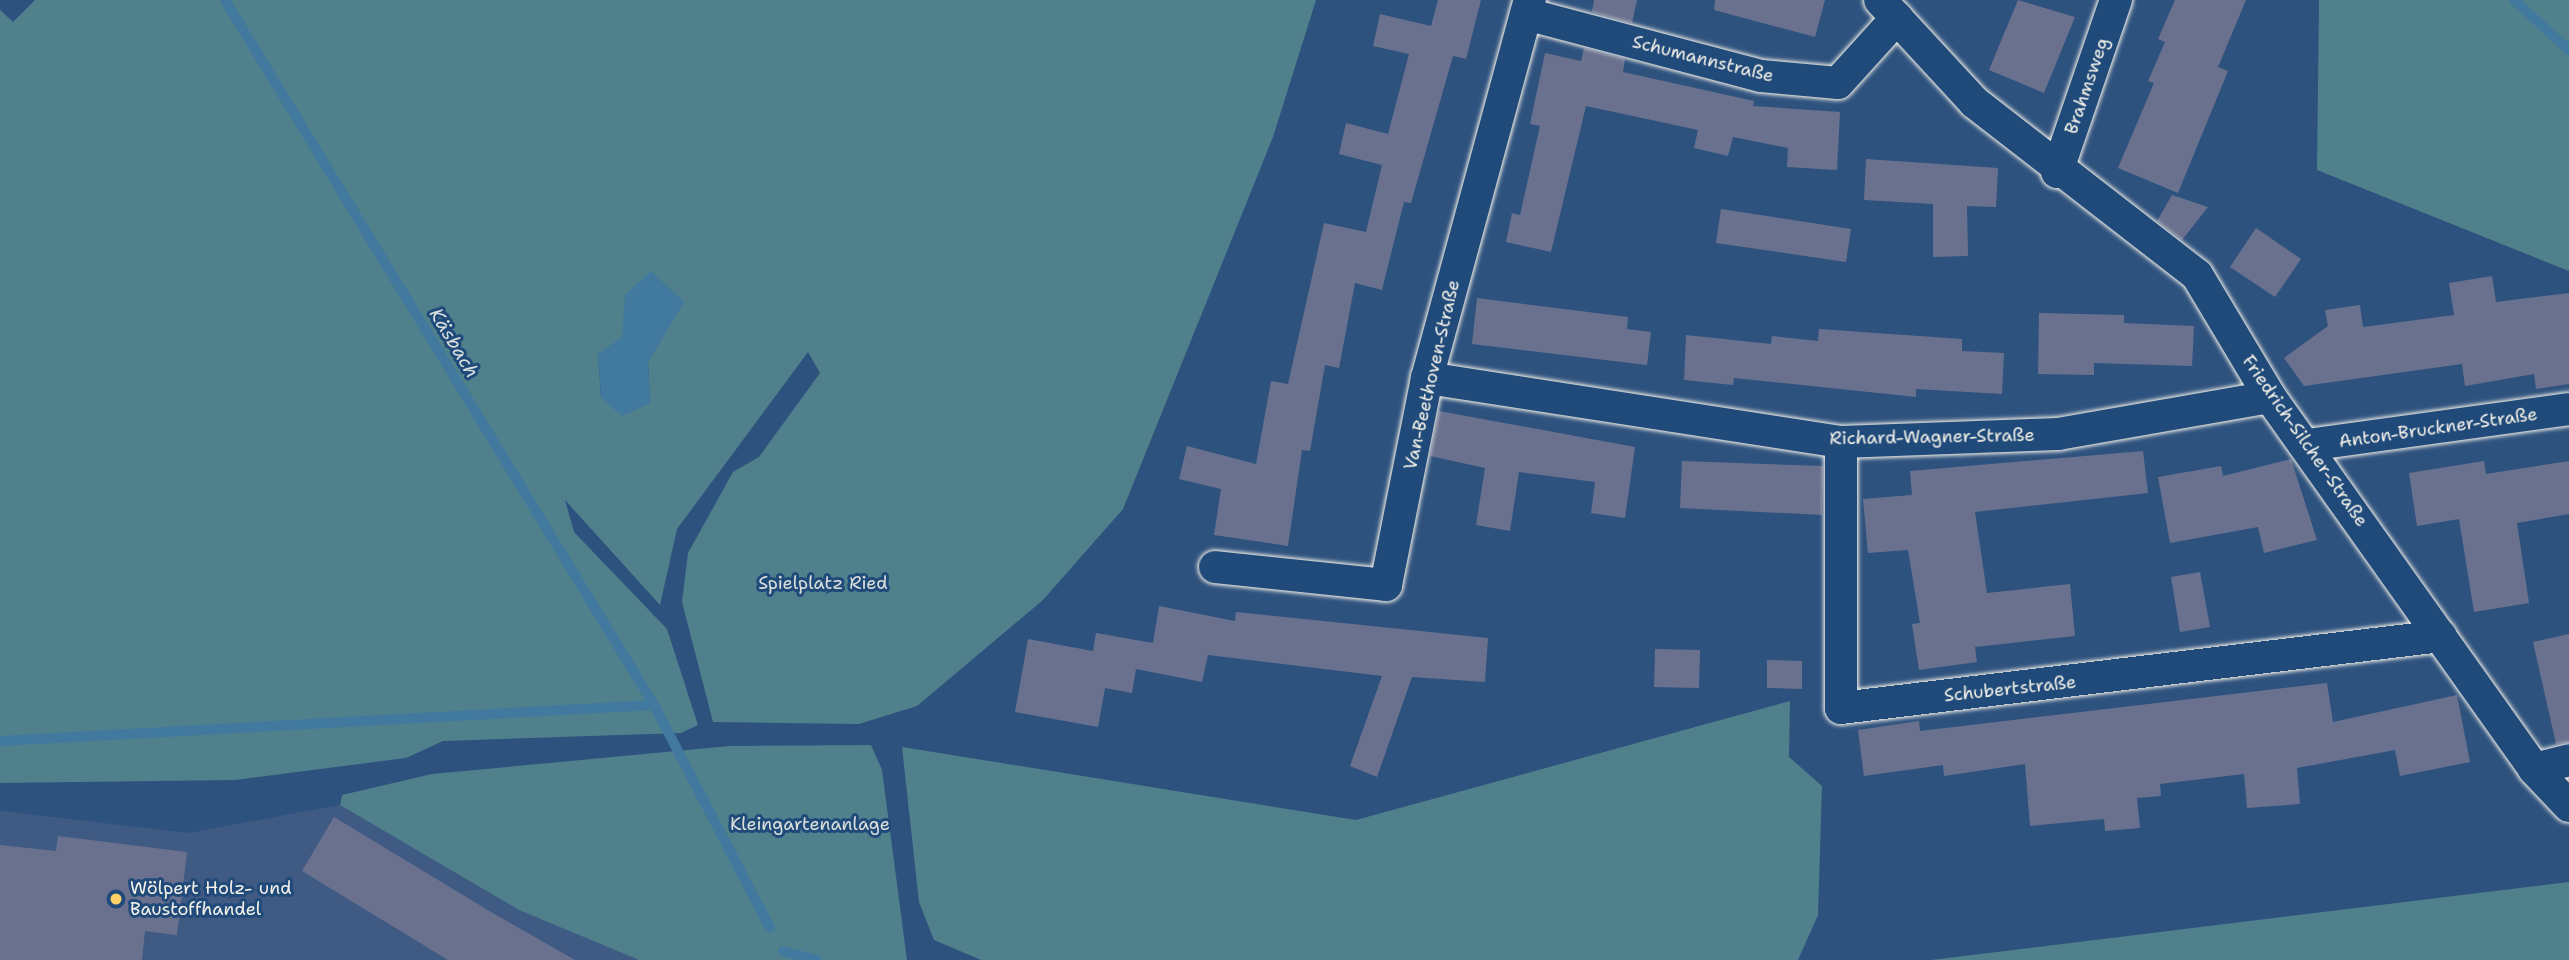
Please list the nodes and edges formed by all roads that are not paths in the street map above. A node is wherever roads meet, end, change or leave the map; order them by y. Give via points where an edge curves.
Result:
1 (2116, 0) edge
2 (1528, 7) edge
3 (1889, 9) edge
4 (2057, 172) junction
5 (1427, 378) junction
6 (2270, 397) junction
7 (2569, 410) edge
8 (1841, 442) junction
9 (2307, 445) junction
10 (1214, 567) dead end
11 (2441, 636) junction
12 (2569, 760) edge
13 (2534, 769) junction
14 (2569, 806) edge

1 - 4 street, Brahmsweg
2 - 3 street, Schumannstraße via 1761,76 1838,83
2 - 5 street, Van-Beethoven-Straße
3 - 4 street, Friedrich-Silcher-Straße via 1974,102
4 - 6 street, Friedrich-Silcher-Straße via 2197,275
5 - 8 street, Richard-Wagner-Straße
5 - 10 street, Van-Beethoven-Straße via 1386,585
6 - 8 street, Richard-Wagner-Straße via 2058,434
6 - 9 street, Friedrich-Silcher-Straße
7 - 9 street, Anton-Bruckner-Straße
8 - 11 street, Schubertstraße via 1841,708
9 - 11 street, Friedrich-Silcher-Straße
11 - 13 street, Friedrich-Silcher-Straße
12 - 13 street
13 - 14 street, Friedrich-Silcher-Straße

